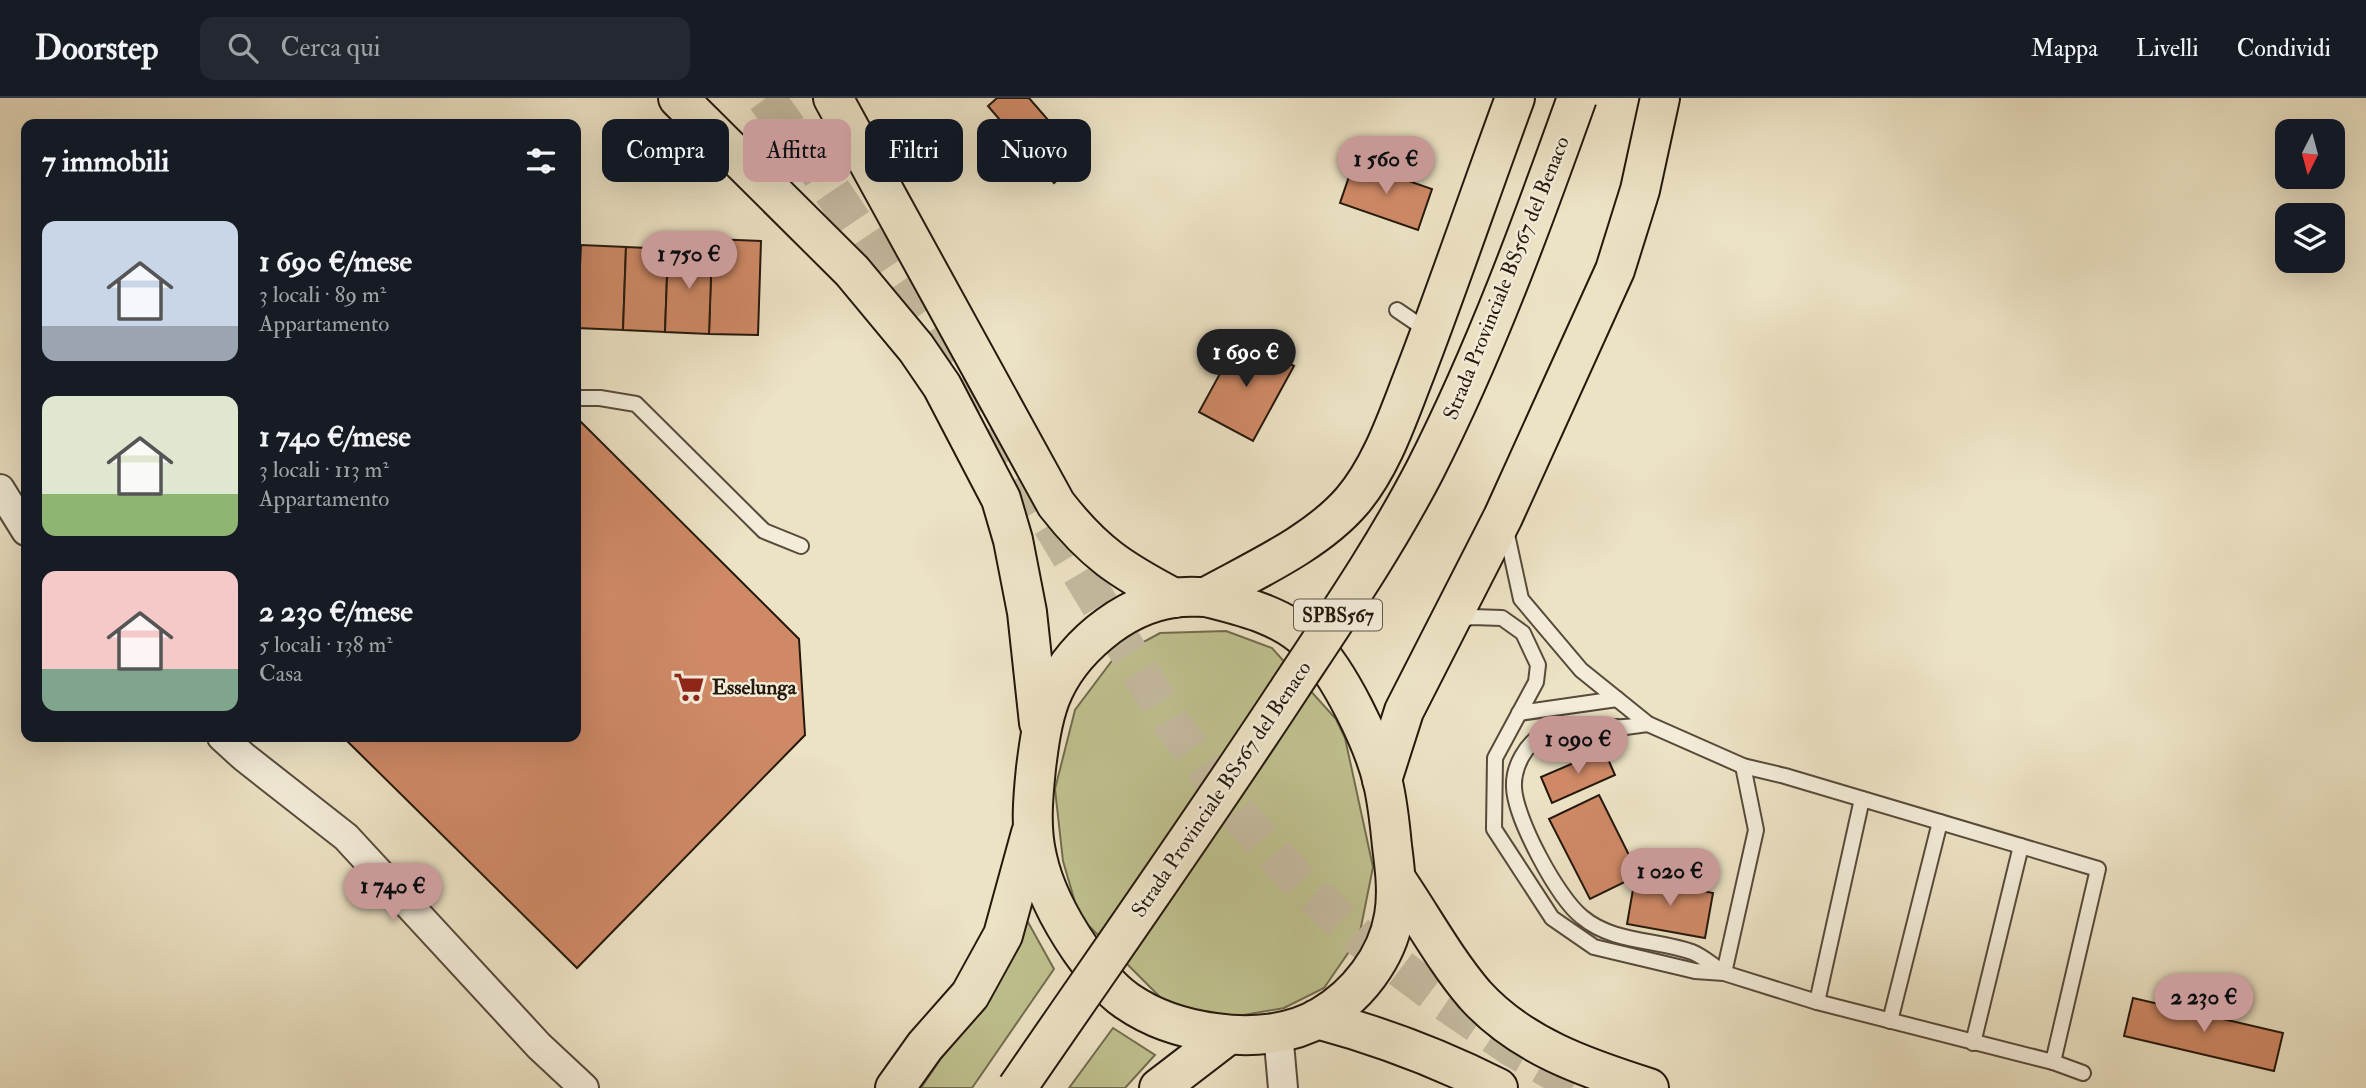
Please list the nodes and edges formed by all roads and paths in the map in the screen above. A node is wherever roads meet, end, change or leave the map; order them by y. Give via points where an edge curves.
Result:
1 (678, 98) edge
2 (834, 98) edge
3 (1515, 98) edge
4 (1577, 98) edge
5 (1660, 98) edge
6 (1397, 310) dead end
7 (1431, 332) junction
8 (581, 398) edge
9 (0, 489) edge
10 (1503, 517) junction
11 (21, 523) edge
12 (801, 546) dead end
13 (1190, 597) junction
14 (1448, 623) junction
15 (1617, 699) junction
16 (1520, 713) junction
17 (1648, 724) junction
18 (1040, 732) junction
19 (228, 742) edge
20 (1743, 766) junction
21 (1382, 780) junction
22 (1863, 799) junction
23 (1940, 822) junction
24 (1033, 828) junction
25 (2021, 846) junction
26 (1396, 879) junction
27 (1724, 973) junction
28 (1817, 1002) junction
29 (1317, 1019) junction
30 (1890, 1021) junction
31 (1278, 1032) junction
32 (1227, 1035) junction
33 (1973, 1043) junction
34 (925, 1046) junction
35 (2053, 1062) junction
36 (2083, 1073) dead end
37 (584, 1088) edge
38 (874, 1088) edge
39 (895, 1088) edge
40 (1017, 1088) edge
41 (1159, 1088) edge
42 (1283, 1088) edge
43 (1498, 1088) edge
44 (1649, 1088) edge

1 - 18 highway via 852,271 942,386 1001,499 1007,520 1027,612
2 - 13 highway via 1056,504 1098,551 1134,577
3 - 7 highway
4 - 40 highway, Strada Provinciale BS567 del Benaco / SPBS567, bridge via 1492,325 1396,523 1267,724
5 - 10 highway via 1640,190 1615,270
6 - 7 lane
7 - 13 highway via 1372,471 1352,501 1323,527 1270,562
8 - 12 lane via 636,404 764,531
9 - 11 street
10 - 14 highway
10 - 15 lane via 1521,598 1581,670
13 - 18 highway via 1129,612 1102,631 1061,677
13 - 21 highway via 1240,605 1288,626 1308,641 1343,687
14 - 16 lane via 1472,617 1502,618 1523,633 1538,665 1536,682
14 - 21 highway via 1404,711
15 - 16 lane
15 - 17 lane
16 - 27 lane via 1495,758 1494,829 1552,918 1594,947 1695,971
17 - 20 lane
17 - 27 lane via 1619,728 1574,724 1542,735 1519,759 1513,786 1519,807 1555,886 1581,917 1609,934 1694,953
18 - 24 highway
19 - 37 street via 346,836 539,1046
20 - 22 lane
20 - 27 lane via 1756,830
21 - 26 highway
22 - 23 lane
22 - 28 lane
23 - 25 lane
23 - 30 lane
24 - 32 highway via 1037,858 1060,916 1107,983 1151,1016
24 - 34 highway via 1003,936 970,995
25 - 33 lane
25 - 35 lane via 2098,869
26 - 29 highway via 1387,942 1358,988
26 - 44 highway via 1476,996 1510,1026 1569,1060
27 - 28 lane
28 - 30 lane
29 - 31 highway
29 - 43 highway via 1432,1056
30 - 33 lane
31 - 32 highway
31 - 42 street
32 - 41 highway
33 - 35 lane
34 - 38 highway
34 - 39 highway
35 - 36 lane

